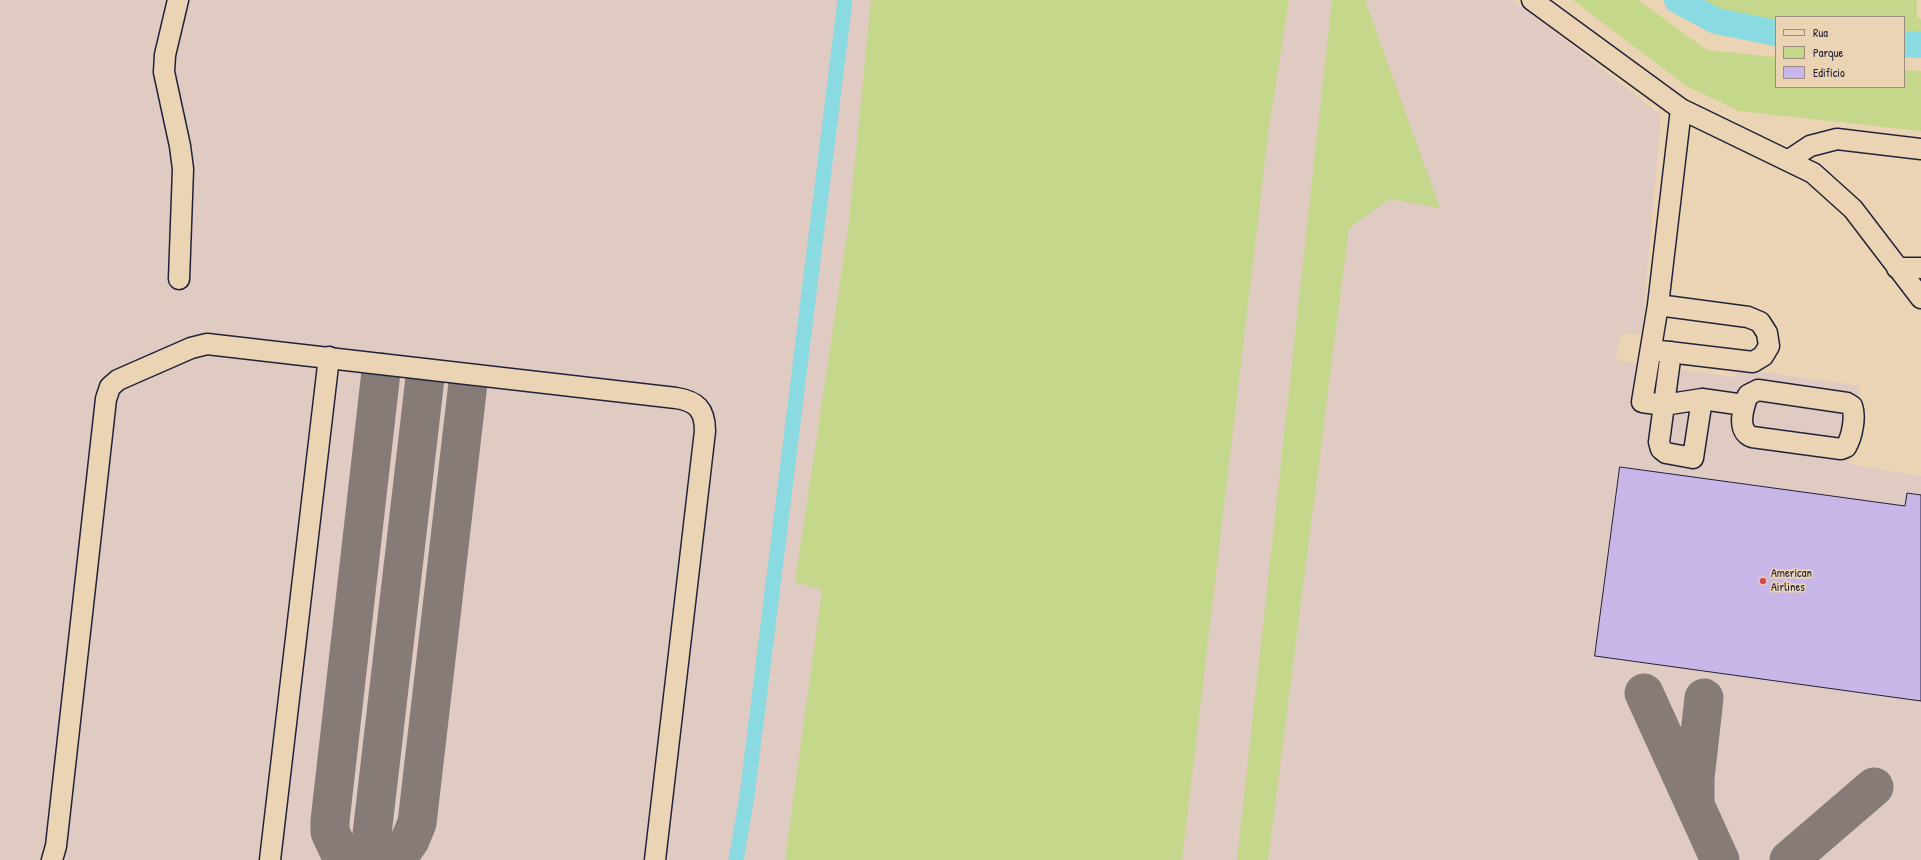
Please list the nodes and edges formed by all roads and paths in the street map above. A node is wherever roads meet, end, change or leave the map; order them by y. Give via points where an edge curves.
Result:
1 (178, 0) edge
2 (1532, 0) edge
3 (1681, 109) junction
4 (1921, 148) edge
5 (1789, 160) junction
6 (1897, 268) junction
7 (1921, 268) edge
8 (179, 279) dead end
9 (1921, 298) edge
10 (1658, 305) junction
11 (1661, 351) junction
12 (329, 357) junction
13 (1702, 399) junction
14 (1664, 405) junction
15 (1744, 405) junction
16 (52, 860) edge
17 (270, 860) edge
18 (654, 860) edge

1 - 8 street via 165,55 164,72 183,169
2 - 3 street
3 - 5 street
3 - 10 street
4 - 5 street via 1837,139 1810,146
5 - 6 street via 1813,173 1853,209
6 - 7 street
6 - 9 street
10 - 11 street
10 - 11 street via 1748,317 1760,322 1767,333 1769,346 1763,356 1753,362
11 - 14 street
11 - 14 street via 1642,402
12 - 16 street via 207,344 142,368 110,387 106,399
12 - 17 street
12 - 18 street via 686,399 702,412 705,430
13 - 14 street
13 - 14 street via 1693,458 1666,453 1661,449 1659,442
13 - 15 street
15 - 15 street via 1742,429 1752,437 1841,449 1846,448 1849,442 1854,412 1852,406 1847,403 1758,390 1748,395

